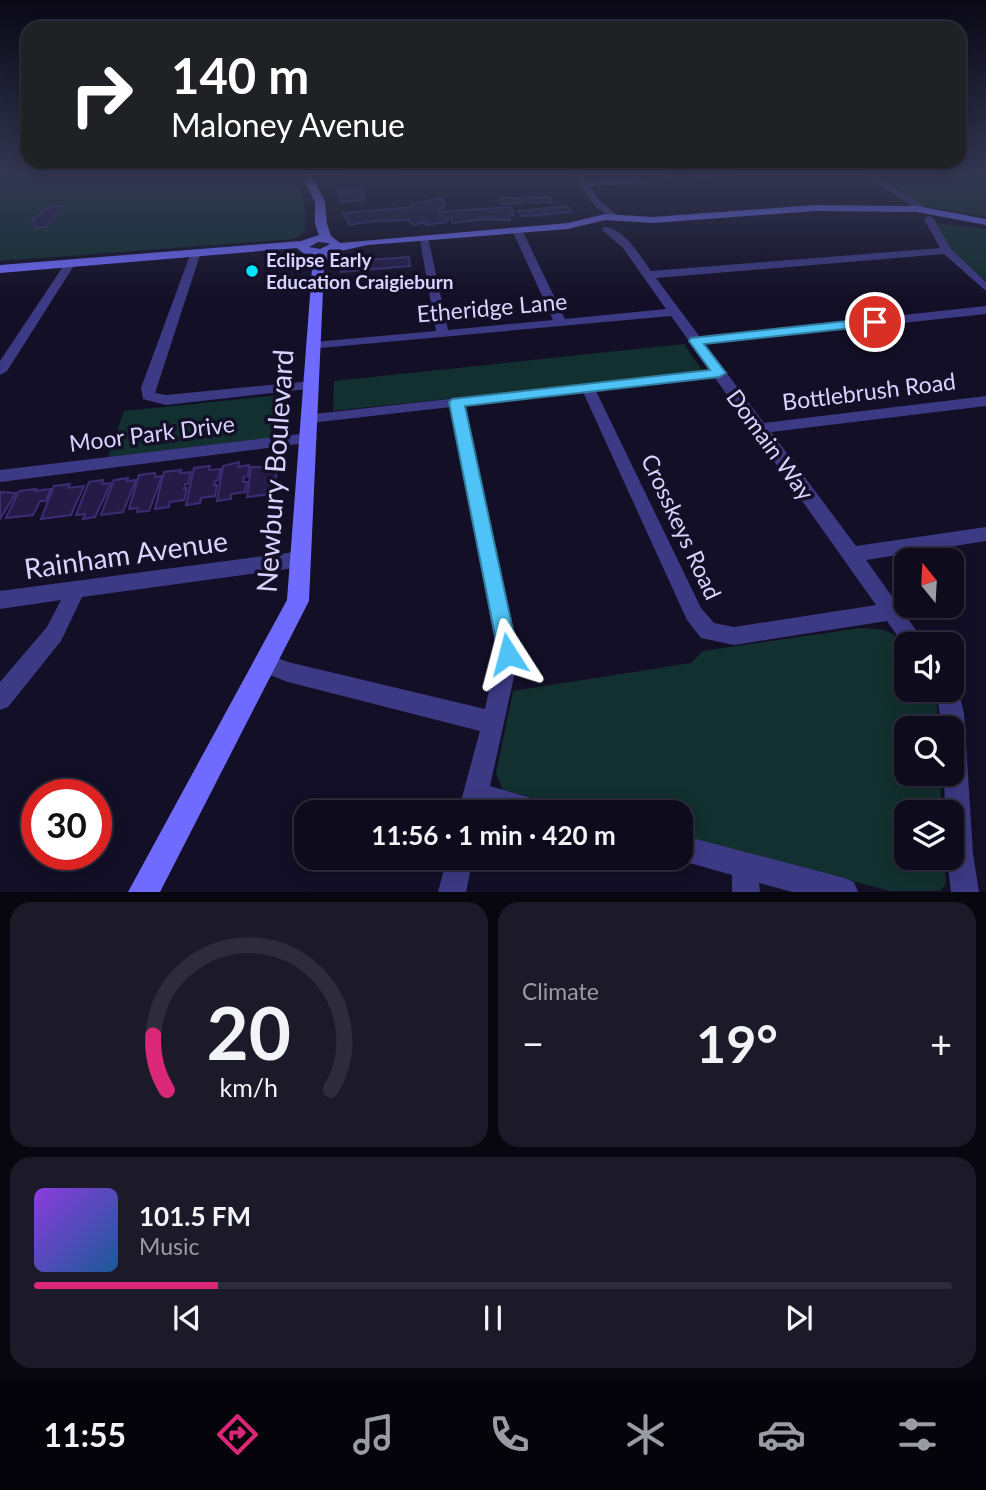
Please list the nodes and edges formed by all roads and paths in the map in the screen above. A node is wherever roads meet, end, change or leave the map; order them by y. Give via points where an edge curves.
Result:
1 (321, 216) edge
2 (600, 216) edge
3 (612, 216) edge
4 (712, 216) edge
5 (921, 216) edge
6 (934, 216) edge
7 (620, 222) junction
8 (986, 222) edge
9 (602, 224) junction
10 (517, 230) junction
11 (423, 237) junction
12 (627, 246) junction
13 (319, 248) junction
14 (947, 251) junction
15 (195, 254) junction
16 (70, 264) junction
17 (0, 269) edge
18 (648, 275) junction
19 (986, 288) edge
20 (986, 310) edge
21 (675, 312) junction
22 (561, 323) junction
23 (443, 334) junction
24 (695, 341) junction
25 (314, 346) junction
26 (0, 371) edge
27 (719, 373) junction
28 (312, 385) junction
29 (588, 388) junction
30 (986, 401) edge
31 (457, 402) junction
32 (310, 428) junction
33 (758, 429) junction
34 (0, 476) edge
35 (986, 534) edge
36 (849, 555) junction
37 (302, 559) junction
38 (76, 589) junction
39 (0, 600) edge
40 (892, 611) junction
41 (907, 632) edge
42 (267, 664) junction
43 (0, 699) edge
44 (950, 702) edge
45 (494, 723) junction
46 (474, 800) edge
47 (693, 851) edge
48 (745, 864) junction
49 (457, 870) edge
50 (143, 891) edge
51 (452, 891) edge
52 (746, 891) edge
53 (844, 891) edge
54 (965, 891) edge

1 - 13 street
2 - 9 street
3 - 7 street
4 - 7 street
5 - 14 street
6 - 8 street
7 - 9 street
7 - 12 street, Domain Way
9 - 10 street
9 - 12 street, Domain Way
10 - 11 street
10 - 22 street
11 - 13 street
11 - 23 street
12 - 18 street, Domain Way
13 - 15 street
13 - 25 street, Newbury Boulevard
14 - 18 street
14 - 19 street
15 - 16 street
15 - 28 street via 148,396 166,400
16 - 17 street
16 - 26 street
18 - 21 street, Domain Way
20 - 24 street
21 - 22 street, Etheridge Lane
21 - 24 street, Domain Way
22 - 23 street, Etheridge Lane
23 - 25 street, Etheridge Lane
24 - 27 street, Domain Way
25 - 28 street, Newbury Boulevard
27 - 29 street
27 - 33 street, Domain Way
28 - 32 street, Newbury Boulevard
29 - 31 street
29 - 40 street, Crosskeys Road via 694,614 708,631 734,636
30 - 33 street, Bottlebrush Road
31 - 32 street
31 - 45 street via 507,644
32 - 34 street, Moor Park Drive
32 - 37 street, Newbury Boulevard
33 - 36 street, Domain Way
35 - 36 street
36 - 40 street, Domain Way
37 - 38 street, Rainham Avenue
37 - 42 street, Newbury Boulevard via 299,601
38 - 39 street, Rainham Avenue
38 - 43 street via 54,634
40 - 41 street, Domain Way
42 - 45 street
42 - 50 street, Newbury Boulevard
44 - 54 street
45 - 46 street
47 - 48 street
48 - 52 street
48 - 53 street
49 - 51 street

